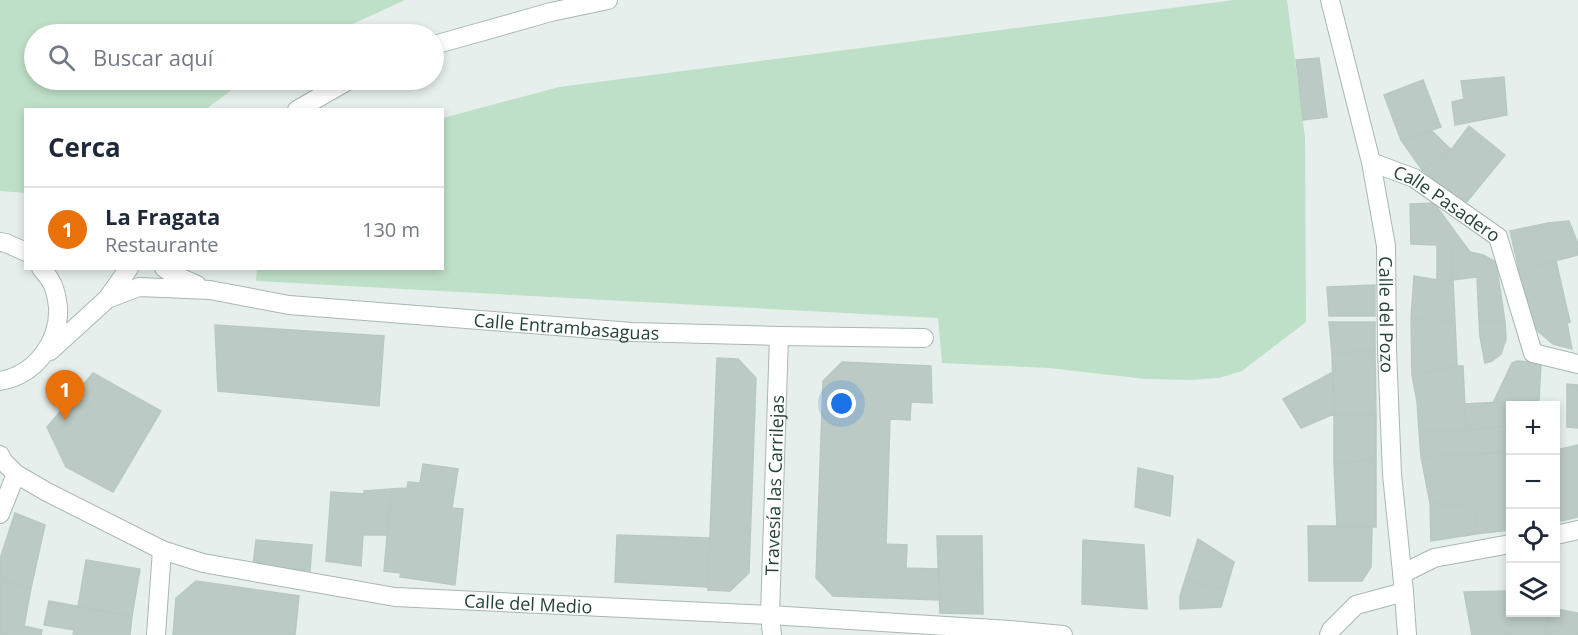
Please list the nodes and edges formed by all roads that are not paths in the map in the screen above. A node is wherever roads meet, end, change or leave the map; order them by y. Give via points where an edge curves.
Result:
1 (608, 0) edge
2 (1330, 0) edge
3 (444, 42) edge
4 (332, 90) edge
5 (301, 108) edge
6 (1371, 162) junction
7 (0, 242) edge
8 (24, 251) edge
9 (43, 270) edge
10 (128, 270) edge
11 (167, 270) edge
12 (197, 270) edge
13 (210, 290) junction
14 (106, 299) junction
15 (779, 336) junction
16 (924, 338) dead end
17 (42, 358) junction
18 (1578, 364) edge
19 (0, 381) edge
20 (0, 455) edge
21 (16, 474) junction
22 (0, 514) edge
23 (1578, 530) edge
24 (1560, 534) edge
25 (1506, 545) edge
26 (162, 550) junction
27 (1402, 574) junction
28 (1404, 592) junction
29 (770, 615) junction
30 (1010, 632) edge
31 (156, 635) edge
32 (772, 635) edge
33 (1063, 635) edge
34 (1329, 635) edge
35 (1407, 635) edge

1 - 3 street
2 - 6 street, Calle del Pozo
4 - 5 street
6 - 18 street, Calle Pasadero via 1414,178 1498,237 1533,353
6 - 27 street, Calle del Pozo via 1386,246 1392,474
7 - 8 street
9 - 17 street via 57,298 58,318 55,334
10 - 14 street
11 - 13 street, Calle Entrambasaguas
12 - 13 street
13 - 14 street, Calle Entrambasaguas via 139,287
13 - 15 street, Calle Entrambasaguas via 289,305 632,332
14 - 17 street
15 - 16 street, Calle Entrambasaguas
15 - 29 street, Travesía las Carrilejas
17 - 19 street via 25,372
20 - 21 street, Calle del Medio
21 - 22 street
21 - 26 street, Calle del Medio
23 - 24 street
25 - 27 street via 1434,558
26 - 29 street, Calle del Medio via 203,563 395,597
26 - 31 street
27 - 28 street, Calle del Pozo
28 - 34 street via 1356,605
28 - 35 street, Calle del Pozo
29 - 30 street, Calle del Medio
29 - 32 street, Travesía las Carrilejas
30 - 33 street, Calle del Medio

